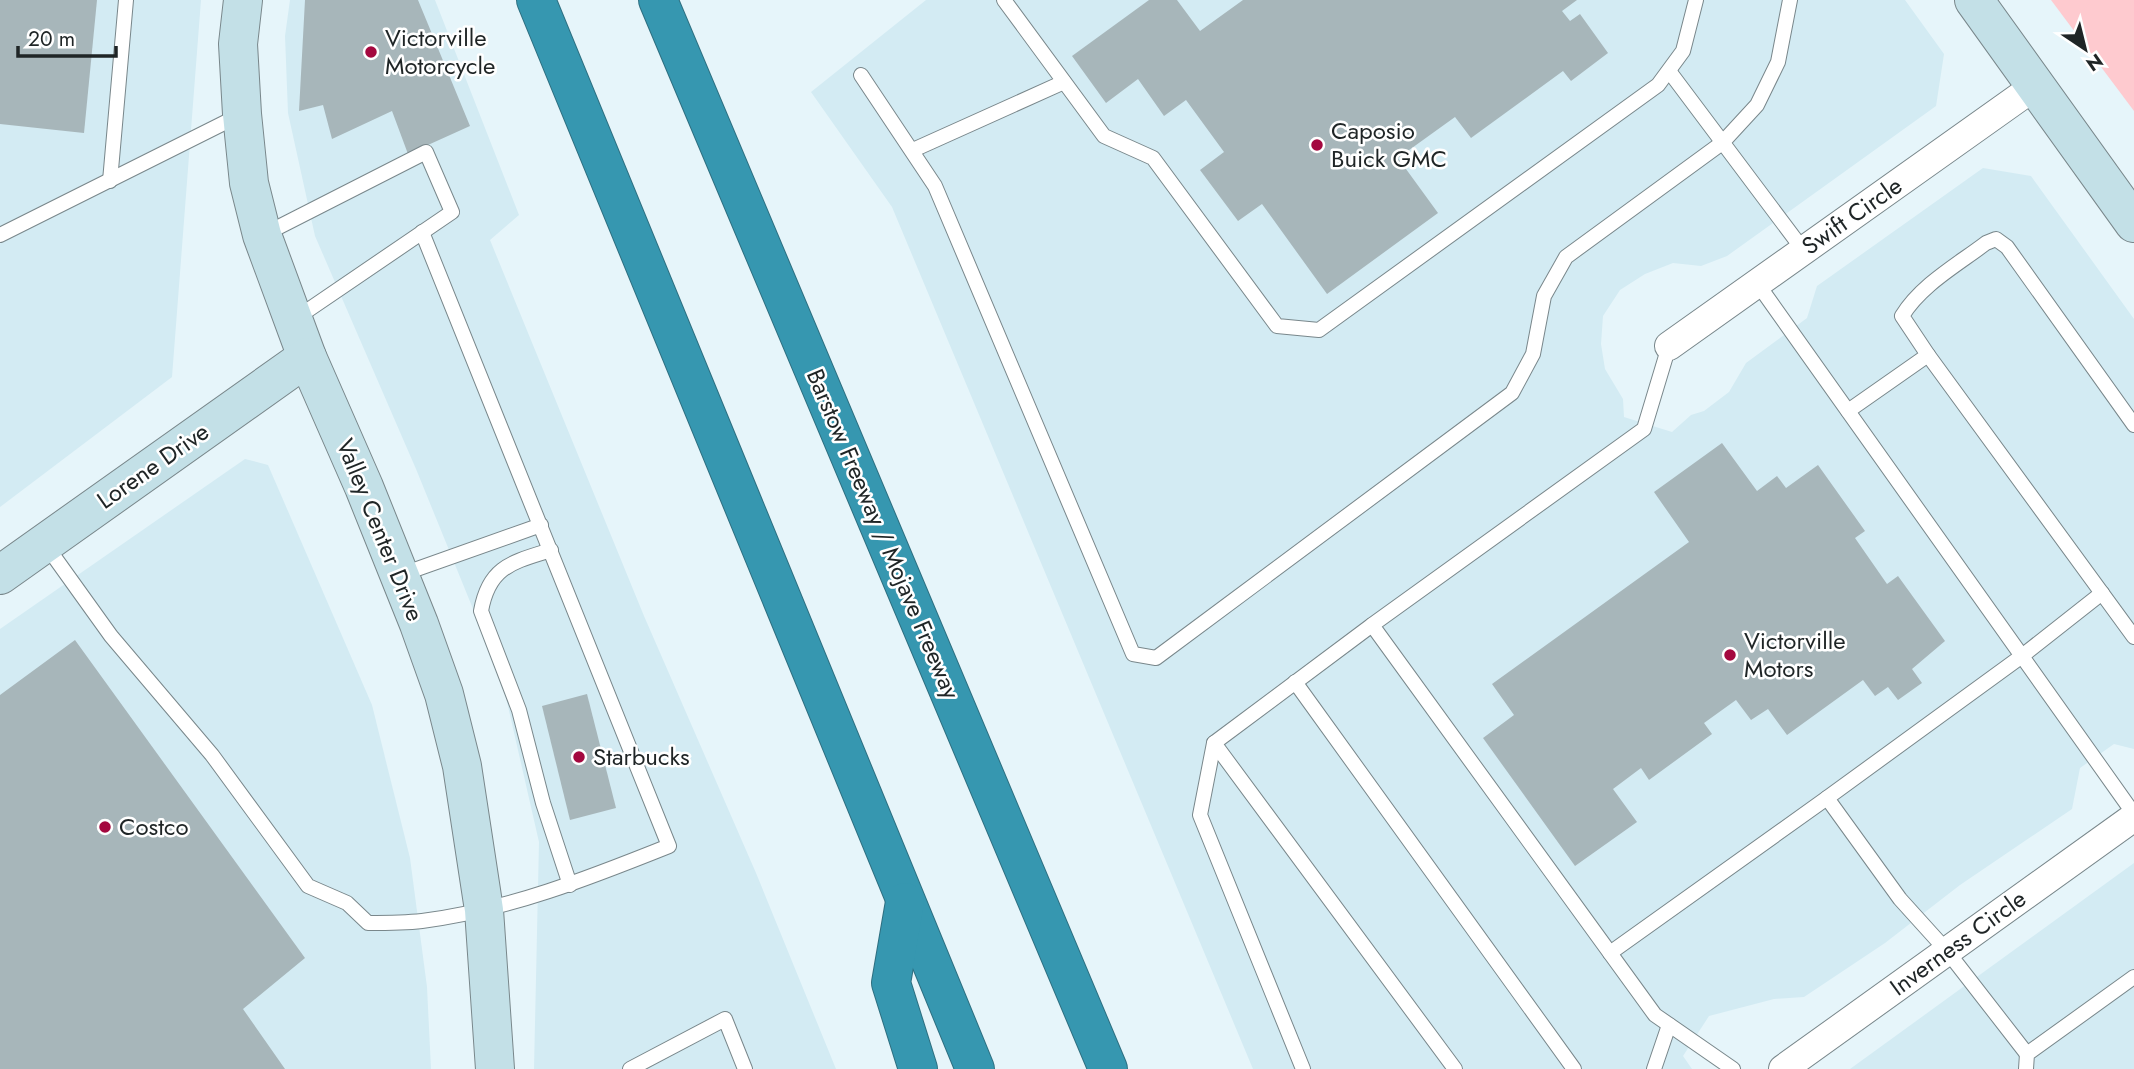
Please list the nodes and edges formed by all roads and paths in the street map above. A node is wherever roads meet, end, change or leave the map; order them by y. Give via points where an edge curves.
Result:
1 (126, 0) edge
2 (243, 0) edge
3 (536, 0) edge
4 (658, 0) edge
5 (1004, 0) edge
6 (1696, 0) edge
7 (1790, 0) edge
8 (1974, 0) edge
9 (1669, 71) junction
10 (861, 75) dead end
11 (1065, 82) junction
12 (2035, 86) junction
13 (242, 114) junction
14 (1722, 143) junction
15 (913, 150) junction
16 (110, 181) junction
17 (2134, 223) edge
18 (422, 232) junction
19 (0, 235) edge
20 (262, 235) junction
21 (1804, 251) junction
22 (1757, 283) junction
23 (294, 320) junction
24 (1669, 346) joint
25 (1928, 355) junction
26 (307, 357) junction
27 (1848, 411) junction
28 (2134, 425) edge
29 (541, 525) junction
30 (44, 543) junction
31 (551, 550) junction
32 (0, 575) edge
33 (400, 575) junction
34 (2102, 593) junction
35 (1372, 625) junction
36 (2134, 637) edge
37 (2022, 656) junction
38 (1295, 682) junction
39 (1214, 743) junction
40 (1827, 798) junction
41 (2134, 816) edge
42 (1020, 858) junction
43 (570, 885) junction
44 (905, 902) junction
45 (484, 910) junction
46 (1947, 951) junction
47 (1610, 953) junction
48 (2134, 977) edge
49 (1670, 1025) junction
50 (2027, 1054) junction
51 (495, 1069) edge
52 (630, 1069) edge
53 (746, 1069) edge
54 (918, 1069) edge
55 (975, 1069) edge
56 (1108, 1069) edge
57 (1126, 1069) edge
58 (1303, 1069) edge
59 (1455, 1069) edge
60 (1574, 1069) edge
61 (1654, 1069) edge
62 (1733, 1069) edge
63 (1783, 1069) edge
64 (2026, 1069) edge

1 - 16 lane
2 - 13 street, Valley Center Drive via 238,44
3 - 44 highway
4 - 42 highway, Barstow Freeway / Mojave Freeway
5 - 11 lane
6 - 9 lane via 1683,51
7 - 14 lane via 1773,73 1757,105
8 - 12 street
9 - 11 lane via 1658,86 1319,330 1277,326 1153,158 1104,136
9 - 14 lane
10 - 15 lane
11 - 15 lane
12 - 17 street
12 - 21 street, Swift Circle
13 - 16 lane
13 - 20 street, Valley Center Drive via 249,183
14 - 15 lane via 1566,257 1545,296 1533,354 1511,393 1156,657 1133,654 935,186
14 - 21 lane
16 - 19 lane
18 - 20 lane via 452,212 426,152
18 - 23 lane
18 - 29 lane
20 - 23 street, Valley Center Drive
21 - 22 street, Swift Circle
22 - 24 street, Swift Circle
22 - 27 lane
23 - 26 street, Valley Center Drive
24 - 35 lane via 1644,429
25 - 27 lane
25 - 28 lane via 1902,316 1925,289 1996,239 2007,247
25 - 34 lane
26 - 30 street, Lorene Drive
26 - 33 street, Valley Center Drive
27 - 37 lane
29 - 31 lane
29 - 33 lane
30 - 32 street, Lorene Drive
30 - 45 lane via 111,636 212,755 308,887 347,903 368,923 420,921
31 - 43 lane via 509,564 491,582 481,611 519,710
31 - 43 lane via 669,845
33 - 45 street, Valley Center Drive via 444,694 462,766
34 - 36 lane
34 - 37 lane
35 - 38 lane
35 - 47 lane
37 - 40 lane
37 - 41 lane
38 - 39 lane
38 - 60 lane
39 - 58 lane via 1200,815
39 - 59 lane
40 - 46 lane via 1900,899
40 - 47 lane
41 - 46 street, Inverness Circle
42 - 56 highway, Barstow Freeway / Mojave Freeway
42 - 57 highway
43 - 45 lane
44 - 54 highway via 891,983
44 - 55 highway
45 - 51 street, Valley Center Drive
46 - 50 lane
46 - 63 street, Inverness Circle
47 - 49 lane via 1655,1015
48 - 50 lane
49 - 61 lane
49 - 62 lane
50 - 64 lane
52 - 53 lane via 726,1019

